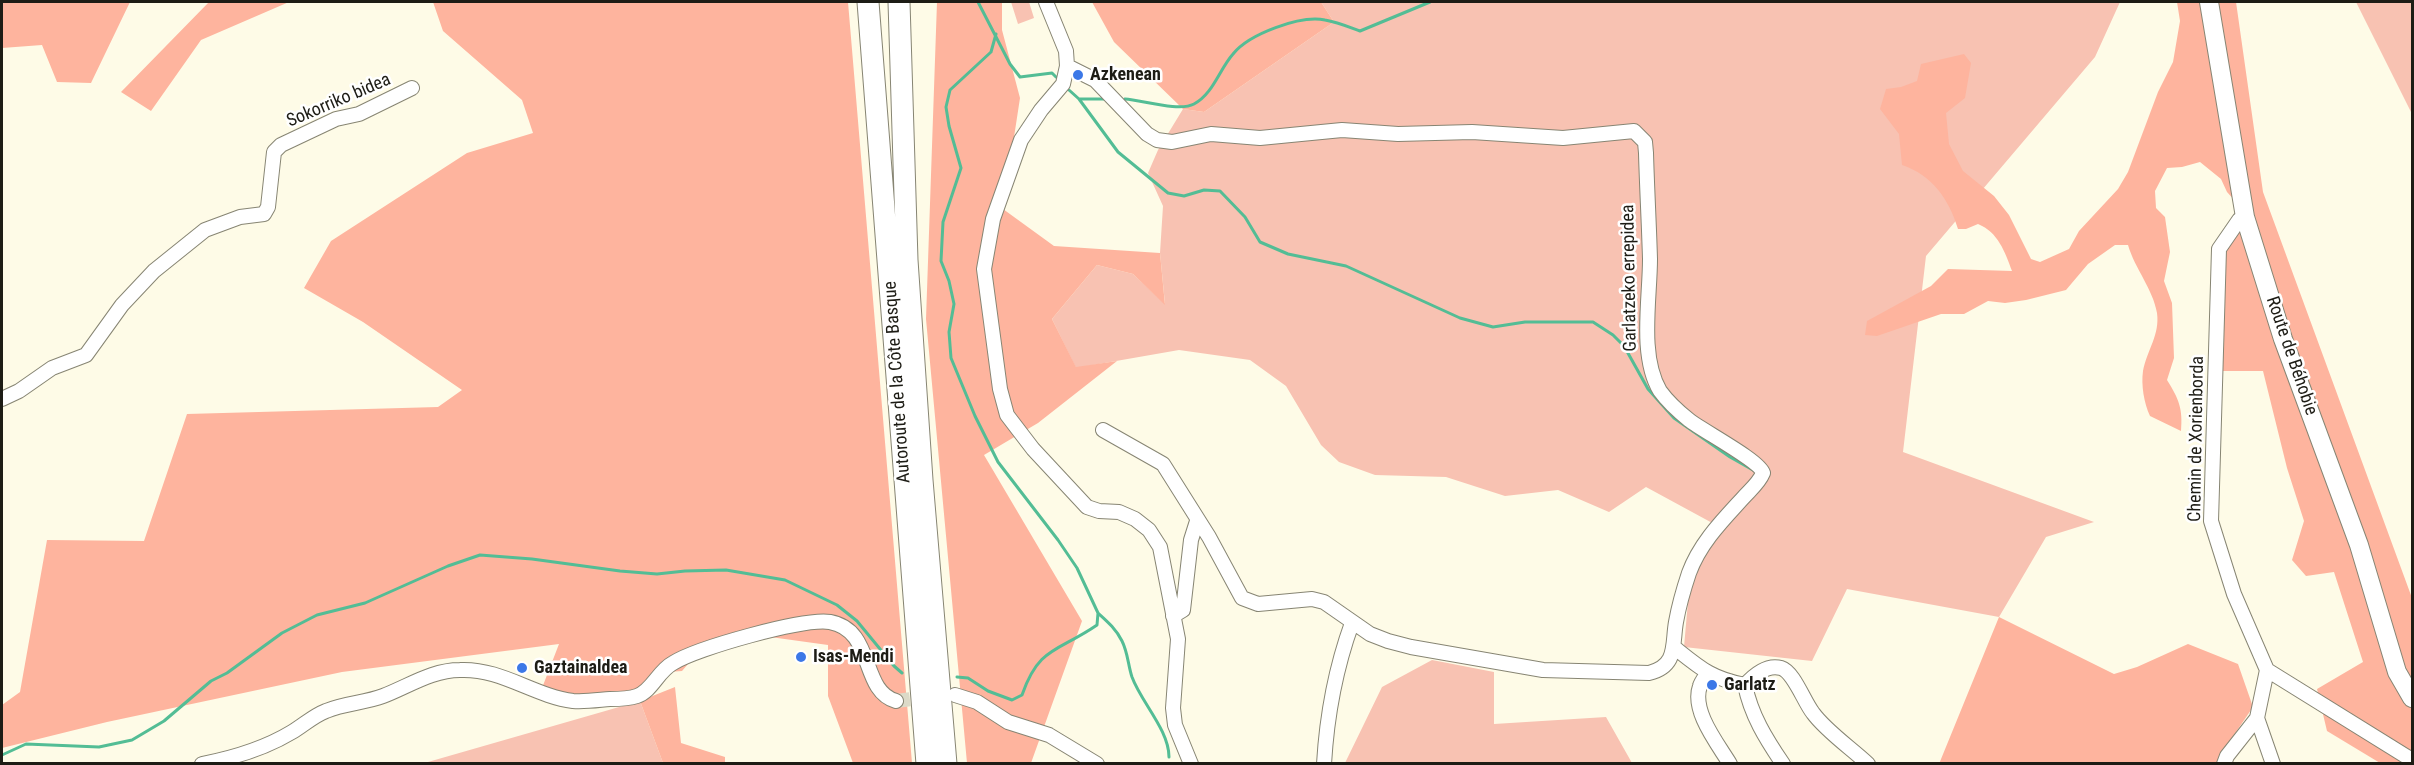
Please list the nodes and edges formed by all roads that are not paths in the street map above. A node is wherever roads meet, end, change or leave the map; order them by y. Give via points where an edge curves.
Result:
1 (868, 2) edge
2 (899, 2) edge
3 (1046, 2) edge
4 (2209, 2) edge
5 (1067, 66) junction
6 (412, 88) dead end
7 (2245, 217) junction
8 (2, 399) edge
9 (1103, 430) dead end
10 (1197, 521) junction
11 (1173, 616) junction
12 (1352, 623) junction
13 (1675, 648) junction
14 (2267, 670) junction
15 (1707, 674) junction
16 (1745, 685) junction
17 (955, 695) dead end
18 (2412, 698) edge
19 (896, 701) dead end
20 (2257, 718) junction
21 (2412, 760) edge
22 (1186, 762) edge
23 (202, 764) edge
24 (927, 764) edge
25 (946, 764) edge
26 (1097, 764) edge
27 (1324, 764) edge
28 (1730, 764) edge
29 (1783, 764) edge
30 (1868, 764) edge
31 (2224, 764) edge
32 (2273, 764) edge

1 - 24 highway, Autoroute de la Côte Basque
2 - 25 highway, Autoroute de la Côte Basque via 908,260
3 - 5 street via 1066,51
4 - 7 main road, Route de Béhobie
5 - 11 street via 1063,84 1022,140 993,219 984,269 1000,389 1007,416 1087,507 1119,512 1149,530 1160,547
5 - 13 street, Garlatzeko errepidea via 1095,80 1147,134 1172,142 1211,134 1260,138 1342,130 1563,138 1634,131 1641,136 1646,153 1648,348 1653,377 1677,410 1757,464 1763,473 1694,561 1677,615
6 - 8 street, Sokorriko bidea via 281,145 274,152 264,214 240,217 205,230 154,271 122,305 86,354 52,368
7 - 14 street, Chemin de Xorienborda via 2219,249 2211,521 2234,594
7 - 18 main road, Route de Béhobie via 2283,339 2359,545 2397,672
9 - 10 street via 1163,464
10 - 11 street via 1183,610
10 - 12 street via 1242,598 1258,604 1318,600
11 - 22 street via 1178,639 1173,708
12 - 13 street via 1388,642 1543,670 1648,673 1663,666
12 - 27 street via 1338,662 1326,723
13 - 15 street
14 - 20 street
14 - 21 street
15 - 16 street
15 - 28 street via 1699,686 1698,702 1705,725
16 - 29 street via 1763,736
16 - 30 street via 1755,674 1769,669 1779,667 1789,672 1814,714
17 - 26 street via 977,702 1008,722 1049,735
19 - 23 street via 877,686 862,646 854,637 834,623 822,621 762,632 682,658 661,672 646,692 630,698 574,701 491,672 442,671 382,696 327,710 266,746
20 - 31 street
20 - 32 street

